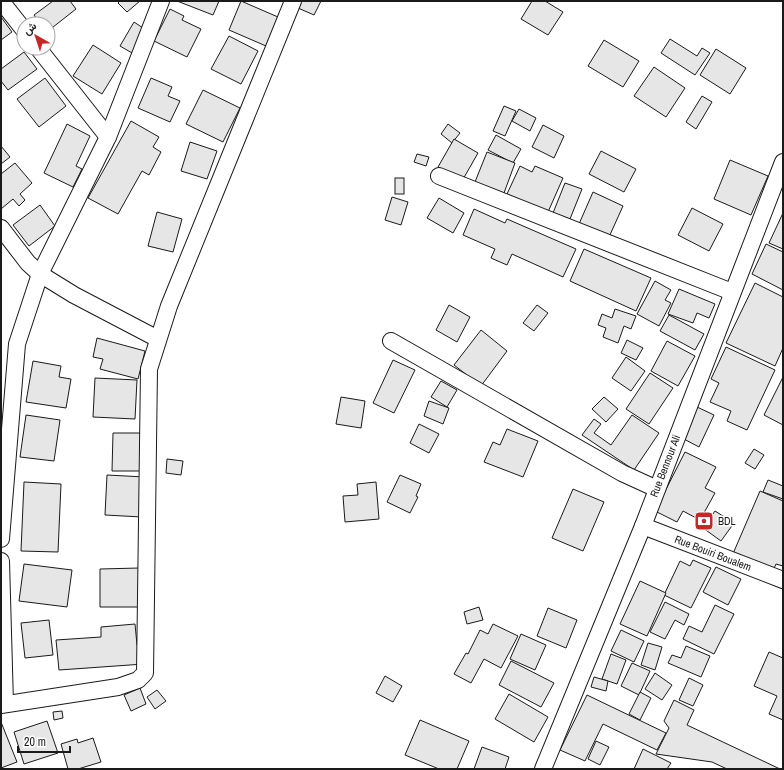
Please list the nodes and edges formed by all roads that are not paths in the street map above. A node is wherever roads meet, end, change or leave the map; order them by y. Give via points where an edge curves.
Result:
1 (1, 1) edge
2 (161, 1) edge
3 (293, 1) edge
4 (16, 20) edge
5 (44, 56) edge
6 (108, 137) junction
7 (783, 162) edge
8 (439, 176) dead end
9 (1, 228) edge
10 (40, 274) junction
11 (732, 292) junction
12 (158, 339) junction
13 (390, 341) dead end
14 (657, 489) junction
15 (643, 526) junction
16 (1, 539) edge
17 (1, 561) edge
18 (783, 580) edge
19 (3, 704) edge
20 (543, 769) edge

1 - 4 street
2 - 6 street
3 - 12 street via 169,306
5 - 6 street
6 - 10 street
7 - 11 street, Rue Bennour Ali
8 - 11 street
9 - 10 street via 28,263
10 - 12 street
10 - 16 street via 17,344
11 - 14 street, Rue Bennour Ali
12 - 19 street via 149,369 145,673 138,680 118,687
13 - 14 street via 622,473
14 - 15 street, Rue Bennour Ali
15 - 18 street, Rue Bouiri Boualem
15 - 20 street, Rue Bennour Ali
17 - 19 street

